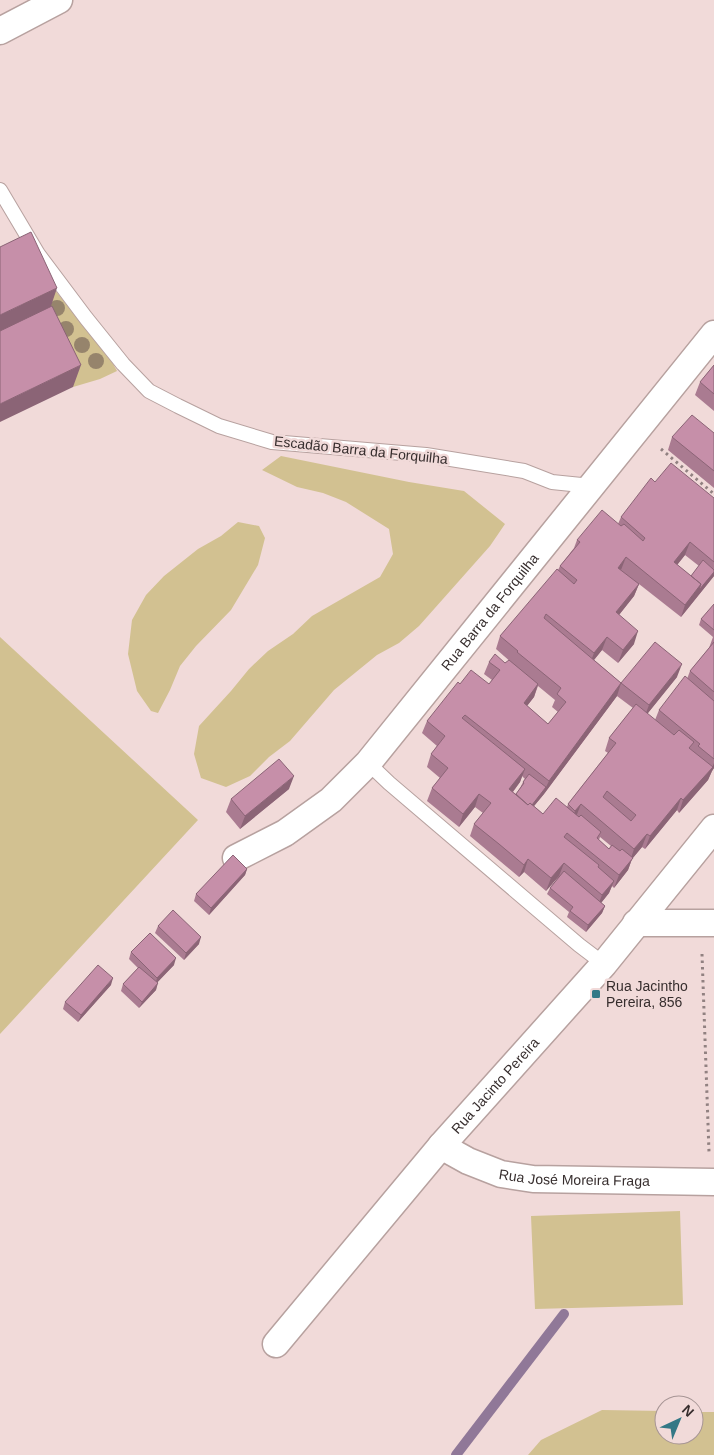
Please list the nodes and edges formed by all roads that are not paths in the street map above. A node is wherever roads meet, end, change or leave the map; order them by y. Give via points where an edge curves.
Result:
1 (59, 0) edge
2 (0, 31) edge
3 (0, 190) edge
4 (714, 334) edge
5 (591, 486) junction
6 (368, 763) junction
7 (714, 828) edge
8 (236, 858) edge
9 (636, 923) junction
10 (708, 923) edge
11 (604, 964) junction
12 (441, 1146) junction
13 (712, 1182) edge
14 (276, 1344) dead end

1 - 2 street
3 - 5 lane, Escadão Barra da Forquilha via 38,254 86,318 149,390 178,406 219,426 272,442 426,455 524,471 552,482
4 - 5 street, Rua Barra da Forquilha
5 - 6 street, Rua Barra da Forquilha
6 - 8 street, Rua Barra da Forquilha via 331,800 285,833
6 - 11 lane
7 - 9 street, Rua Jacinto Pereira
9 - 10 street
9 - 11 street, Rua Jacinto Pereira
11 - 12 street, Rua Jacinto Pereira
12 - 13 street, Rua José Moreira Fraga via 501,1174 533,1179
12 - 14 street, Rua Jacinto Pereira

